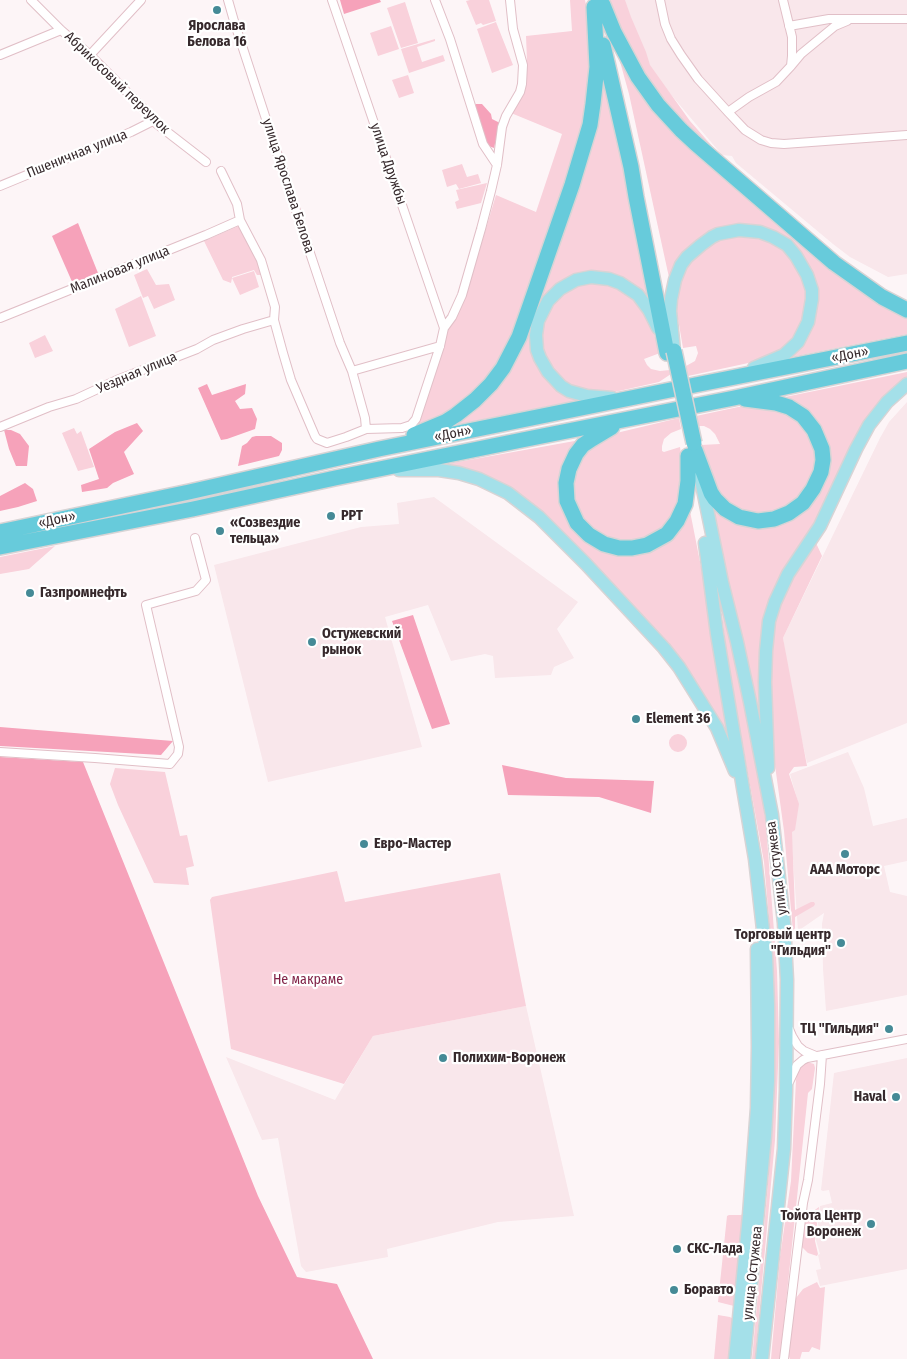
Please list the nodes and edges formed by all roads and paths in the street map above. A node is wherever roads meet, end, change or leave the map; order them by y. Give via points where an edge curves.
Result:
1 (31, 0) edge
2 (141, 0) edge
3 (228, 0) edge
4 (332, 0) edge
5 (435, 0) edge
6 (510, 0) edge
7 (660, 0) edge
8 (783, 0) edge
9 (598, 3) edge
10 (907, 19) edge
11 (850, 20) junction
12 (789, 26) junction
13 (61, 30) junction
14 (0, 55) edge
15 (90, 56) junction
16 (790, 66) junction
17 (728, 112) junction
18 (153, 121) junction
19 (907, 135) edge
20 (206, 162) dead end
21 (497, 165) junction
22 (221, 171) dead end
23 (0, 186) edge
24 (240, 220) junction
25 (907, 310) edge
26 (0, 318) edge
27 (274, 320) junction
28 (444, 328) junction
29 (907, 343) edge
30 (440, 346) junction
31 (671, 352) junction
32 (907, 361) edge
33 (352, 371) junction
34 (728, 379) junction
35 (907, 384) edge
36 (734, 398) junction
37 (629, 399) junction
38 (632, 419) junction
39 (0, 426) edge
40 (366, 429) junction
41 (380, 449) junction
42 (691, 449) junction
43 (375, 470) junction
44 (0, 532) edge
45 (194, 538) dead end
46 (0, 547) edge
47 (0, 752) edge
48 (746, 805) junction
49 (772, 815) junction
50 (755, 859) junction
51 (786, 1019) junction
52 (907, 1039) edge
53 (819, 1055) junction
54 (786, 1091) junction
55 (735, 1359) edge
56 (744, 1359) edge
57 (762, 1359) edge
58 (784, 1359) edge

1 - 13 street, Абрикосовый переулок
2 - 15 street
3 - 33 street, улица Ярослава Белова via 290,194
4 - 28 street, улица Дружбы
5 - 21 street via 483,144
6 - 21 street via 523,76 520,92 502,127
7 - 17 street via 673,42 698,79
8 - 12 street
9 - 25 highway via 638,77 658,105 695,144 834,263 882,297
9 - 31 highway via 636,197
9 - 41 highway via 597,66 590,125 531,306 514,347 491,384 466,408 431,429
10 - 11 street
11 - 12 street via 829,19
11 - 16 street via 835,26
12 - 16 street via 792,37
13 - 14 street
13 - 15 street, Абрикосовый переулок
15 - 18 street, Абрикосовый переулок
16 - 17 street via 776,82
17 - 19 street via 755,137 778,144
18 - 20 street, Абрикосовый переулок
18 - 23 street, Пшеничная улица
21 - 28 street via 462,295
22 - 24 street via 237,204
24 - 26 street, Малиновая улица
24 - 27 street via 261,260 275,307
27 - 39 street, Уездная улица via 213,340 76,399
27 - 40 street via 291,380 317,439 327,443
28 - 30 street
29 - 34 highway, «Дон»
30 - 33 street
30 - 40 street via 416,419 411,425 397,429
31 - 34 main road via 671,299 675,280 687,257 712,237 725,232 754,231 772,237 790,249 807,275 812,290 808,322 798,342 784,354
31 - 37 main road via 646,304 620,283 603,278 585,278 553,294 541,314 536,335 537,350 548,372 561,386 576,394
31 - 42 highway
32 - 36 highway, «Дон»
33 - 40 street, улица Ярослава Белова
34 - 37 highway, «Дон»
35 - 49 main road via 869,425 820,526 788,574 775,602 765,664
36 - 38 highway, «Дон»
36 - 42 highway via 782,404 808,422 822,449 821,472 808,498 796,509 774,519 739,517 711,493
37 - 41 highway, «Дон»
38 - 42 highway via 613,426 583,445 572,460 566,483 567,501 576,522 604,544 632,548 647,545 667,534 685,504
38 - 43 highway, «Дон»
41 - 44 highway, «Дон»
42 - 48 main road, улица Остужева
42 - 49 main road, улица Остужева via 737,642
43 - 46 highway, «Дон»
43 - 48 main road via 439,470 468,476 508,493 539,517 637,618 679,667 717,728
45 - 47 street via 206,580 196,591 146,605 179,747 170,764
48 - 50 main road, улица Остужева
49 - 51 main road, улица Остужева via 784,923
50 - 55 main road via 757,1108
50 - 56 main road, улица Остужева via 766,956 768,1081 765,1145
51 - 53 street via 798,1046
51 - 54 main road, улица Остужева
52 - 53 street
53 - 54 street via 802,1060 792,1073
53 - 58 street via 820,1084
54 - 57 main road, улица Остужева via 784,1149

